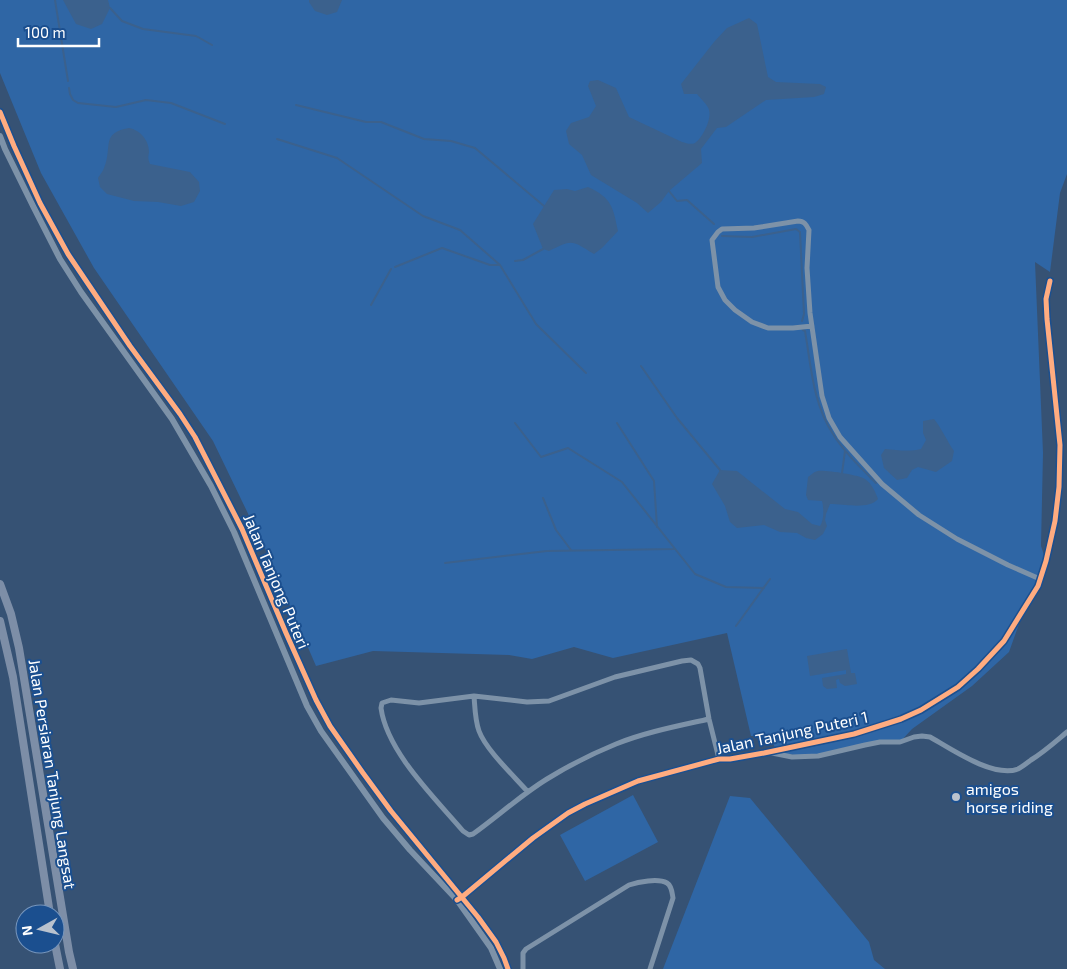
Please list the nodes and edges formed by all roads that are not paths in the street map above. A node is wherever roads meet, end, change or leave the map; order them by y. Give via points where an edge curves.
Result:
1 (0, 112) edge
2 (0, 136) edge
3 (68, 254) junction
4 (60, 259) junction
5 (1050, 281) dead end
6 (812, 326) junction
7 (1040, 579) junction
8 (0, 584) edge
9 (0, 621) edge
10 (474, 696) junction
11 (709, 719) junction
12 (1067, 732) edge
13 (764, 753) junction
14 (719, 759) junction
15 (528, 792) junction
16 (460, 898) junction
17 (48, 904) edge
18 (57, 954) edge
19 (60, 969) edge
20 (73, 969) edge
21 (500, 969) edge
22 (508, 969) edge
23 (522, 969) edge
24 (650, 969) edge

1 - 3 street, Jalan Tanjong Puteri via 40,203
2 - 4 street, Jalan Tanjong Puteri
3 - 4 street
3 - 16 street, Jalan Tanjong Puteri via 195,437 242,529 330,726 362,773
4 - 16 street, Jalan Tanjong Puteri via 172,419 211,486 234,532 307,706 321,731 383,818 410,850
5 - 7 street, Jalan Tanjung Puteri 1 via 1046,299 1060,445 1060,487
6 - 6 street via 806,225 798,221 718,232 712,240 718,287 725,300 752,322 768,328
6 - 7 street via 822,396 829,418 858,458 882,484 919,514 957,539
7 - 13 street, Jalan Tanjung Puteri 1 via 1004,641 978,670 944,696 890,723
8 - 20 main road, Jalan Persiaran Tanjung Langsat via 19,648
9 - 17 main road, Jalan Persiaran Tanjung Langsat
10 - 11 street via 549,701 615,676 691,660 700,668
10 - 15 street via 478,730 484,742
10 - 15 street via 419,703 385,701 381,708 388,734 399,754 466,834 473,834
11 - 14 street
11 - 15 street via 616,744 548,778
12 - 13 street via 1019,768 1010,771 991,769 922,736 818,756
13 - 14 street, Jalan Tanjung Puteri 1
14 - 16 street, Jalan Tanjung Puteri 1 via 638,781 576,808
16 - 21 street, Jalan Tanjong Puteri
16 - 22 street, Jalan Tanjong Puteri via 496,942
18 - 19 main road
23 - 24 street via 526,949 629,885 643,881 666,882 671,888 672,898

